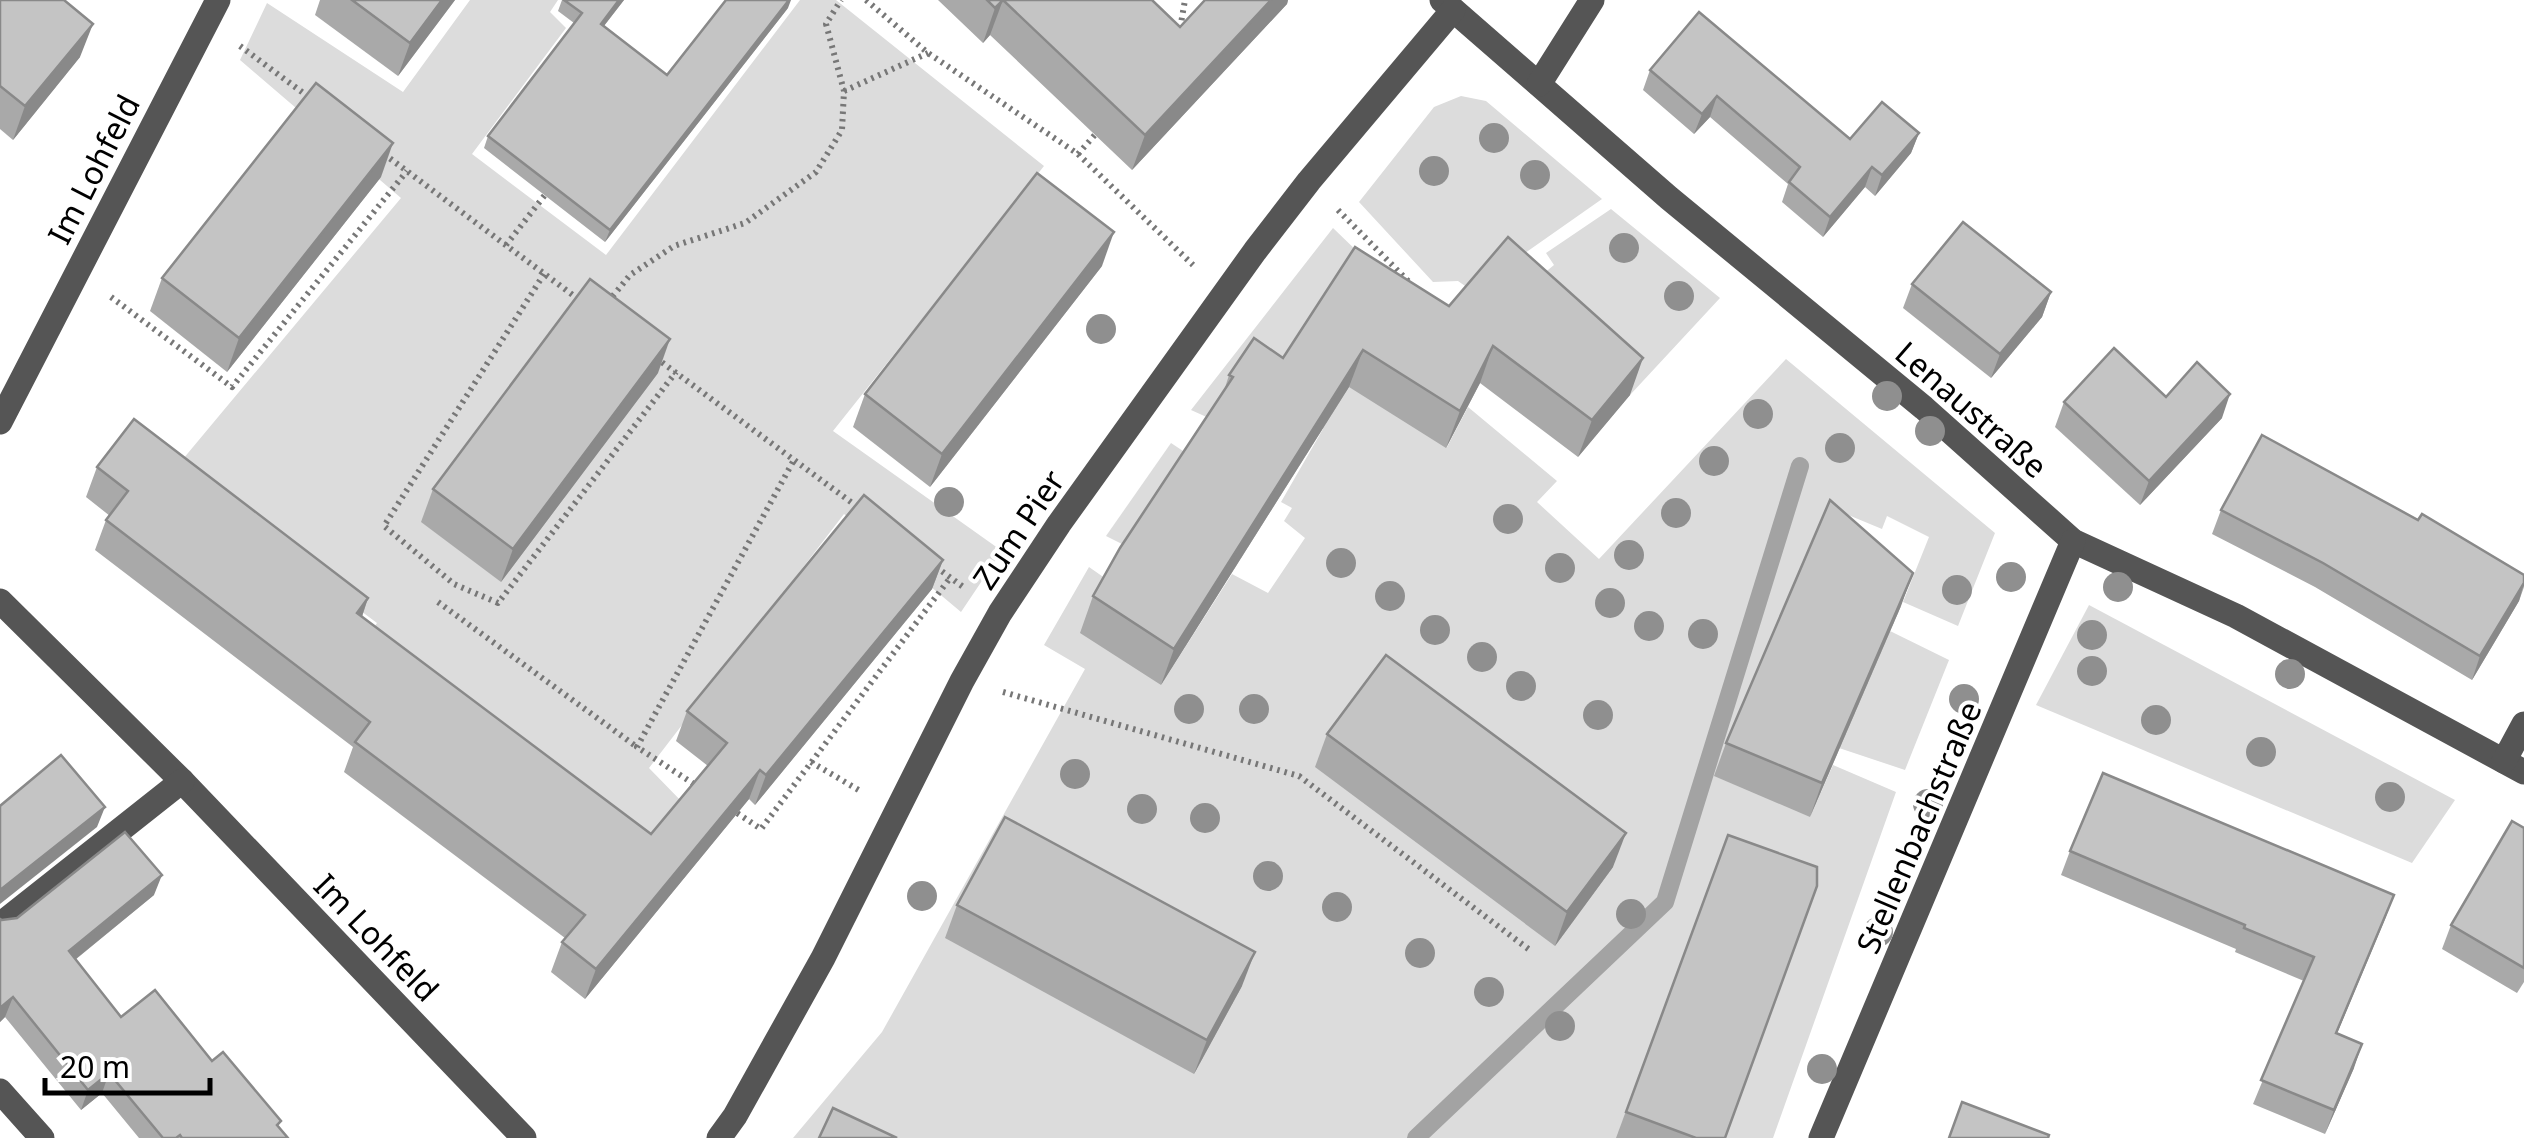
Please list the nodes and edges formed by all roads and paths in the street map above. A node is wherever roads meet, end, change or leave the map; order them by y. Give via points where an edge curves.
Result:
1 (841, 0) edge
2 (866, 0) edge
3 (1184, 0) edge
4 (1592, 0) edge
5 (1448, 5) edge
6 (212, 10) edge
7 (1167, 49) edge
8 (928, 53) junction
9 (1539, 84) junction
10 (844, 91) junction
11 (314, 101) edge
12 (1104, 124) edge
13 (376, 148) edge
14 (1078, 154) junction
15 (407, 171) junction
16 (556, 181) edge
17 (1309, 181) junction
18 (506, 245) junction
19 (77, 272) junction
20 (544, 274) junction
21 (1412, 286) edge
22 (1223, 294) junction
23 (584, 304) edge
24 (598, 314) edge
25 (644, 349) edge
26 (676, 372) junction
27 (0, 422) edge
28 (795, 458) junction
29 (872, 518) edge
30 (2074, 541) junction
31 (935, 566) edge
32 (950, 578) junction
33 (0, 602) edge
34 (438, 602) dead end
35 (1000, 613) junction
36 (962, 680) junction
37 (2524, 724) edge
38 (637, 747) junction
39 (811, 762) junction
40 (2514, 766) edge
41 (182, 781) junction
42 (714, 798) edge
43 (730, 808) edge
44 (895, 812) junction
45 (0, 925) edge
46 (1531, 951) dead end
47 (0, 1091) edge
48 (42, 1138) edge
49 (524, 1138) edge
50 (719, 1138) edge
51 (1821, 1138) edge

1 - 10 path via 826,24
2 - 8 path
3 - 7 path via 1180,34
4 - 9 street
5 - 9 street, Lenaustraße
5 - 17 street, Zum Pier
6 - 11 path
6 - 19 street, Im Lohfeld
8 - 10 path
8 - 14 path
9 - 30 street, Lenaustraße
10 - 24 path via 842,130 816,172 745,223 674,246 630,275
12 - 14 path
13 - 15 path
14 - 22 path
15 - 18 path
15 - 19 path via 232,387
16 - 18 path
17 - 21 path
17 - 22 street, Zum Pier
18 - 20 path
19 - 27 street, Im Lohfeld
20 - 23 path
20 - 26 path via 384,526 454,584 498,603
22 - 35 street, Zum Pier
25 - 26 path
26 - 28 path
28 - 29 path
28 - 38 path
30 - 40 street, Lenaustraße via 2236,616
30 - 51 street, Stellenbachstraße
31 - 32 path
32 - 35 path
32 - 39 path
33 - 41 street, Im Lohfeld
34 - 38 path
35 - 36 street, Zum Pier
36 - 44 street, Zum Pier
36 - 46 path via 1299,776
37 - 40 street
38 - 42 path
39 - 43 path via 761,829
39 - 44 path
41 - 45 street
41 - 49 street, Im Lohfeld
44 - 50 street, Zum Pier via 823,958
47 - 48 street

